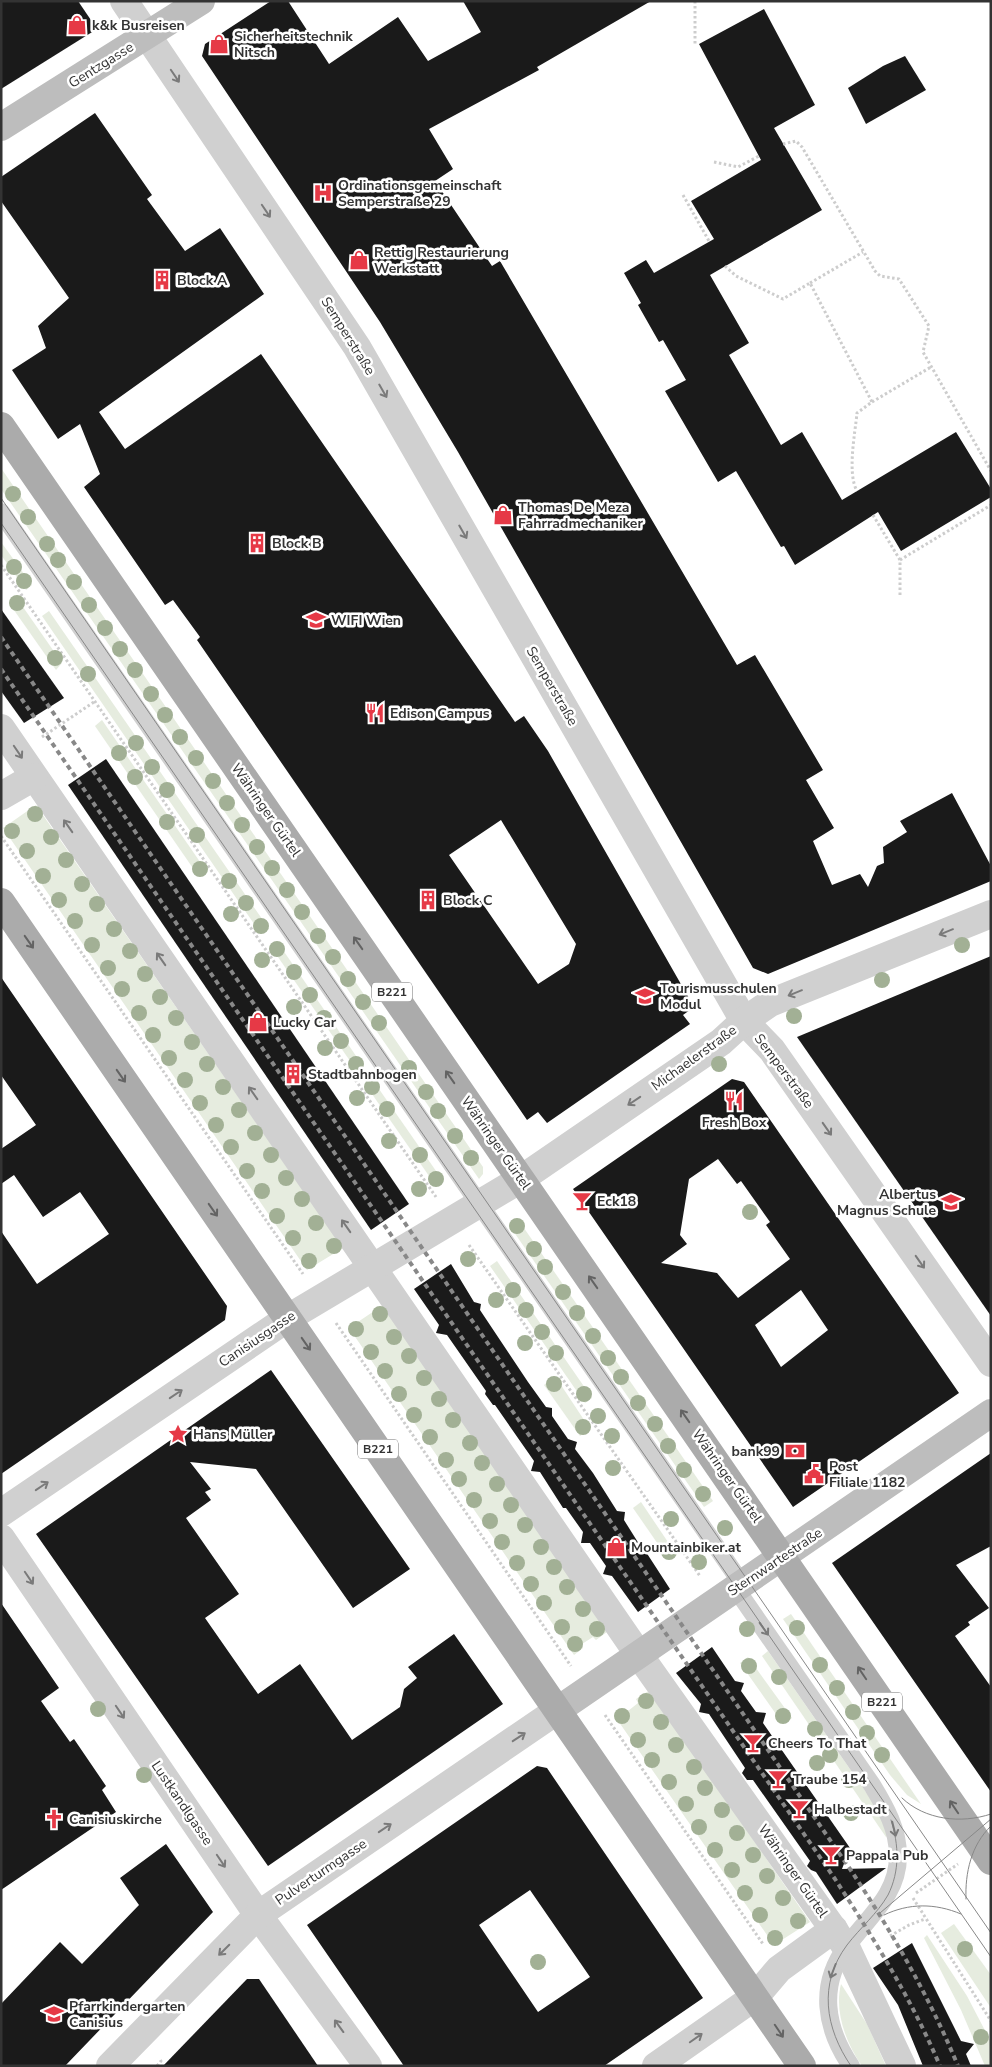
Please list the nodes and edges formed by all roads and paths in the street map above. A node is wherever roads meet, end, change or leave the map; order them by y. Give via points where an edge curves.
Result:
1 (124, 1) edge
2 (201, 1) edge
3 (694, 1) edge
4 (148, 36) junction
5 (695, 46) dead end
6 (1, 127) edge
7 (784, 144) dead end
8 (759, 156) dead end
9 (714, 162) dead end
10 (683, 195) dead end
11 (709, 241) dead end
12 (863, 252) junction
13 (725, 266) dead end
14 (810, 283) junction
15 (931, 367) junction
16 (872, 402) junction
17 (1, 426) edge
18 (991, 471) edge
19 (857, 491) dead end
20 (991, 505) edge
21 (1, 512) edge
22 (873, 515) dead end
23 (900, 560) junction
24 (1, 565) edge
25 (900, 596) dead end
26 (94, 702) junction
27 (1, 728) edge
28 (18, 753) junction
29 (34, 777) junction
30 (1, 796) edge
31 (1, 836) edge
32 (1, 902) edge
33 (991, 914) edge
34 (744, 1021) junction
35 (521, 1179) junction
36 (478, 1205) junction
37 (452, 1220) junction
38 (374, 1266) junction
39 (319, 1298) junction
40 (288, 1318) junction
41 (991, 1363) edge
42 (991, 1413) edge
43 (1, 1513) edge
44 (1, 1538) edge
45 (782, 1557) junction
46 (732, 1591) junction
47 (639, 1655) junction
48 (588, 1690) junction
49 (558, 1710) junction
50 (988, 1850) edge
51 (912, 1896) junction
52 (904, 1901) dead end
53 (258, 1915) junction
54 (840, 1938) junction
55 (779, 1968) junction
56 (756, 1996) junction
57 (991, 2021) edge
58 (110, 2066) edge
59 (368, 2066) edge
60 (656, 2066) edge
61 (802, 2066) edge
62 (851, 2066) edge
63 (902, 2066) edge

1 - 4 street, Semperstraße
2 - 4 street, Gentzgasse
3 - 5 path
4 - 6 street, Gentzgasse
4 -> 34 street, Semperstraße via 358,347
7 - 12 path via 796,141 802,147
8 - 9 path via 738,167
10 - 11 path
12 - 14 path
12 - 15 path via 880,276 899,279 929,326 922,347
13 - 14 path via 736,276 783,299
14 - 16 path
15 - 16 path
15 - 18 path
16 - 19 path via 857,413 852,470
35 -> 17 main road, Währinger Gürtel / B221
20 - 23 path
21 - 36 lane, Währinger Gürtel
22 - 23 path
23 - 25 path
24 - 26 path
26 - 28 path
26 - 37 path
27 -> 28 street, Währinger Gürtel
28 - 29 street, Währinger Gürtel
29 - 30 street
38 -> 29 street, Währinger Gürtel
31 - 39 path
32 -> 40 main road, B221
33 -> 34 street, Michaelerstraße via 770,1003
34 -> 35 street, Michaelerstraße via 721,1042
34 -> 41 street, Semperstraße via 772,1050
35 - 36 street, Canisiusgasse
45 -> 35 main road, Währinger Gürtel / B221
36 - 37 street, Canisiusgasse
36 - 46 lane, Währinger Gürtel
37 - 38 street, Canisiusgasse
37 - 46 path
38 - 39 street, Canisiusgasse
38 - 47 street, Währinger Gürtel
39 - 40 street, Canisiusgasse
39 - 48 path
43 -> 40 street, Canisiusgasse
40 -> 49 main road, B221
42 - 45 street, Sternwartestraße
44 -> 53 street, Lustkandlgasse
45 - 46 street, Sternwartestraße
50 -> 45 main road, Währinger Gürtel / B221
46 - 47 street, Sternwartestraße
46 -> 54 lane, Währinger Gürtel via 872,1785 891,1819 897,1844 896,1868 884,1901
47 - 48 street, Sternwartestraße
47 - 54 street, Währinger Gürtel
48 - 49 street, Sternwartestraße
48 - 55 path
53 -> 49 street, Pulverturmgasse
49 - 56 main road, B221
50 - 51 path
51 - 52 path
51 - 57 path
53 -> 58 street, Pulverturmgasse
59 -> 53 street, Lustkandlgasse
54 - 55 street, Währinger Gürtel
54 -> 62 lane, Währinger Gürtel via 827,2003 832,2032
54 - 63 street, Währinger Gürtel
55 - 56 street, Währinger Gürtel
60 -> 56 street, Währinger Gürtel
56 -> 61 main road, B221

